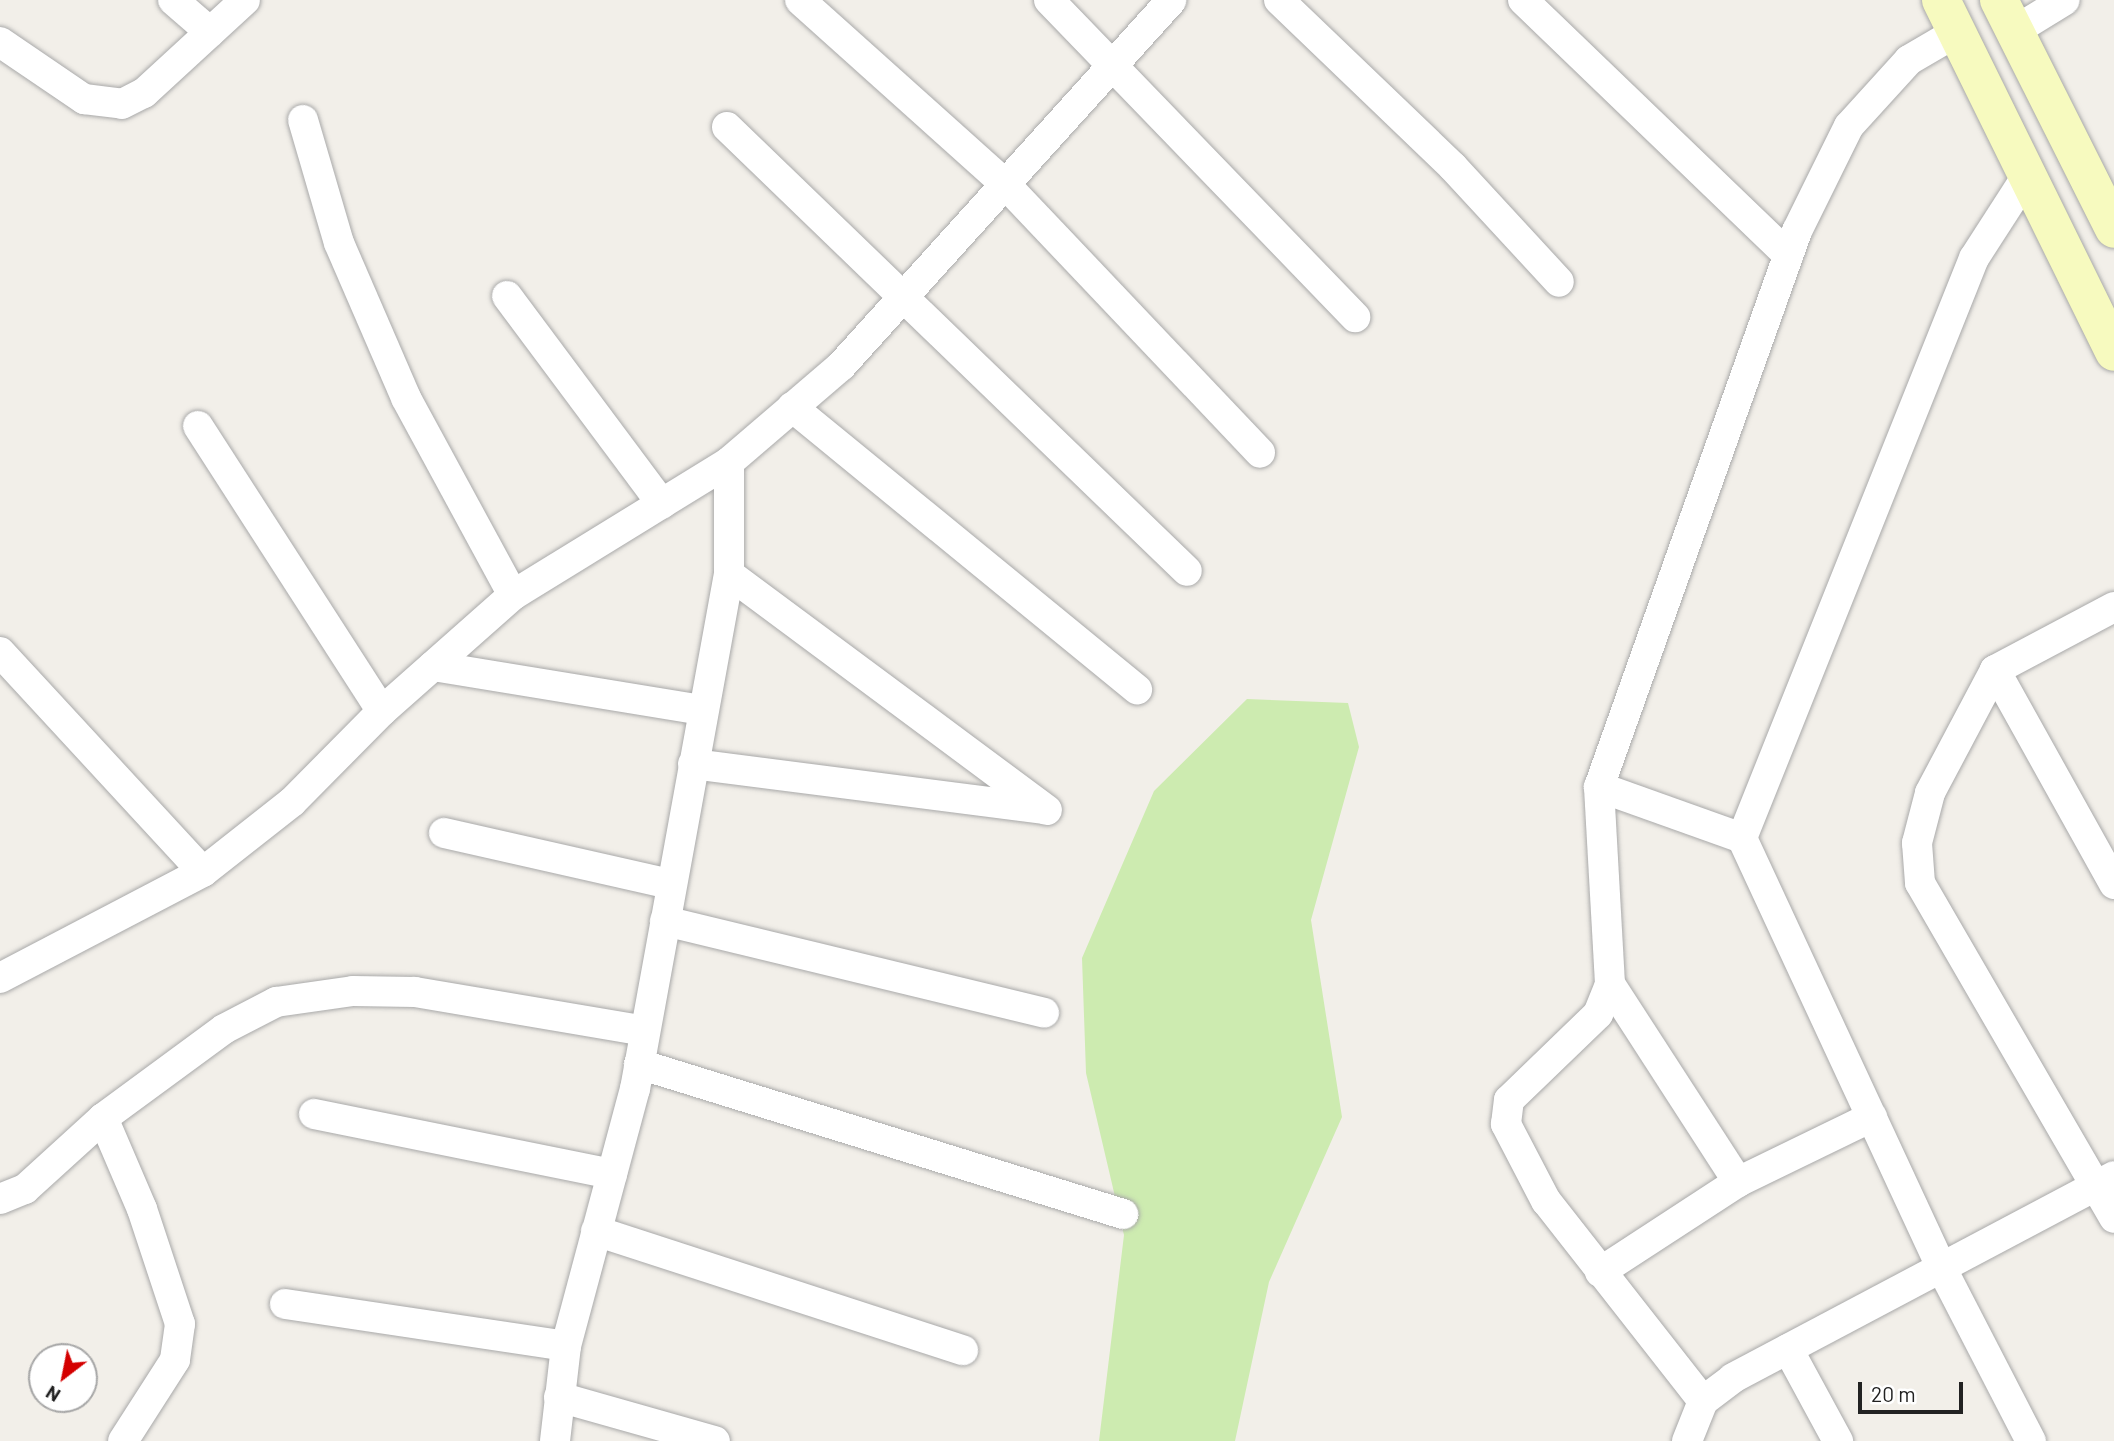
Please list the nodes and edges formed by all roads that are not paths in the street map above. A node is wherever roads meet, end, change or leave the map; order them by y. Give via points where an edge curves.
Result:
1 (173, 0) edge
2 (245, 0) edge
3 (800, 0) edge
4 (1049, 0) edge
5 (1172, 0) edge
6 (1279, 0) edge
7 (1523, 0) edge
8 (2065, 0) edge
9 (2008, 15) edge
10 (1949, 16) edge
11 (210, 32) junction
12 (0, 42) edge
13 (1116, 63) junction
14 (303, 120) dead end
15 (727, 127) dead end
16 (2025, 179) junction
17 (1006, 185) junction
18 (2114, 229) edge
19 (1788, 255) junction
20 (1559, 282) dead end
21 (507, 296) dead end
22 (904, 303) junction
23 (1355, 317) dead end
24 (2114, 352) edge
25 (792, 407) junction
26 (198, 426) dead end
27 (1260, 453) dead end
28 (729, 462) junction
29 (662, 503) junction
30 (1188, 571) dead end
31 (729, 574) junction
32 (513, 595) junction
33 (2114, 607) edge
34 (0, 652) edge
35 (433, 666) junction
36 (1995, 670) junction
37 (1137, 689) dead end
38 (703, 710) junction
39 (382, 711) junction
40 (693, 764) junction
41 (1599, 787) junction
42 (444, 833) dead end
43 (1742, 838) junction
44 (203, 872) junction
45 (671, 884) junction
46 (2114, 884) edge
47 (665, 921) junction
48 (0, 978) edge
49 (1610, 984) junction
50 (1044, 1013) dead end
51 (645, 1031) junction
52 (639, 1064) junction
53 (314, 1114) dead end
54 (1872, 1117) junction
55 (103, 1118) junction
56 (612, 1174) junction
57 (2106, 1180) edge
58 (1738, 1182) junction
59 (8, 1188) edge
60 (1123, 1214) dead end
61 (2114, 1218) edge
62 (596, 1231) junction
63 (1941, 1267) junction
64 (1600, 1272) junction
65 (285, 1304) dead end
66 (566, 1346) junction
67 (1788, 1349) junction
68 (963, 1350) dead end
69 (559, 1396) junction
70 (1703, 1401) junction
71 (123, 1441) edge
72 (555, 1441) edge
73 (715, 1441) edge
74 (1686, 1441) edge
75 (1838, 1441) edge
76 (2031, 1441) edge

1 - 11 street
2 - 11 street
3 - 17 street
4 - 13 street
5 - 13 street
6 - 20 street via 1453,167
7 - 19 street
8 - 9 street
9 - 18 street
10 - 16 street
10 - 19 street via 1849,126
11 - 12 street via 144,93 103,106
13 - 17 street
13 - 23 street
14 - 32 street via 339,243 406,398
15 - 22 street
16 - 24 street
16 - 43 street via 1974,258
17 - 22 street
17 - 27 street
19 - 41 street
21 - 29 street
22 - 25 street
22 - 30 street
25 - 28 street
25 - 37 street
26 - 39 street
28 - 29 street
28 - 31 street
29 - 32 street
31 - 38 street
31 - 40 street via 1047,810
32 - 35 street
33 - 36 street
34 - 44 street
35 - 38 street
35 - 39 street
36 - 46 street
36 - 57 street via 1930,793 1917,843 1920,883
38 - 40 street
39 - 44 street via 292,802
40 - 45 street
41 - 43 street
41 - 49 street
42 - 45 street
43 - 54 street
44 - 48 street
45 - 47 street
47 - 50 street
47 - 51 street
49 - 58 street
49 - 64 street via 1598,1014 1572,1044 1521,1084 1509,1100 1506,1125 1546,1201
51 - 52 street
51 - 55 street via 415,992 353,991 276,1002 224,1029
52 - 56 street
52 - 60 street
53 - 56 street
54 - 58 street
54 - 63 street
55 - 59 street
55 - 71 street via 146,1220 180,1324 175,1360
56 - 62 street
57 - 61 street
57 - 63 street
58 - 64 street
62 - 66 street
62 - 68 street
63 - 67 street
63 - 76 street
64 - 70 street
65 - 66 street
66 - 69 street
67 - 70 street
67 - 75 street
69 - 72 street
69 - 73 street
70 - 74 street

